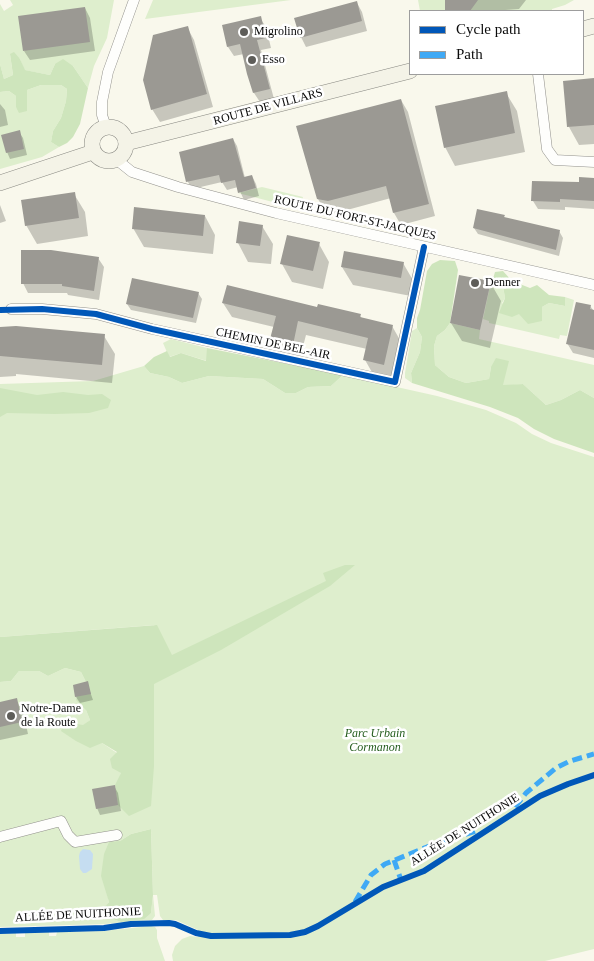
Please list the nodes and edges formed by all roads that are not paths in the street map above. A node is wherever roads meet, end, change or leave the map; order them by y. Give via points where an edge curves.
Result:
1 (134, 0) edge
2 (409, 71) edge
3 (538, 75) edge
4 (106, 127) junction
5 (126, 143) junction
6 (93, 152) junction
7 (117, 160) junction
8 (594, 162) edge
9 (0, 183) edge
10 (424, 247) junction
11 (594, 284) edge
12 (11, 309) dead end
13 (117, 834) dead end
14 (0, 837) edge

1 - 4 street via 108,72 102,102
2 - 5 main road, ROUTE DE VILLARS
3 - 8 street via 547,149 555,160
4 - 5 main road via 122,133
4 - 6 main road via 93,136
5 - 7 main road via 124,153
6 - 7 main road via 103,161
6 - 9 main road
7 - 10 street, ROUTE DU FORT-ST-JACQUES via 132,172 178,187
10 - 11 street, ROUTE DU FORT-ST-JACQUES
10 - 12 street, CHEMIN DE BEL-AIR via 394,382 96,314
13 - 14 street via 75,842 61,820

